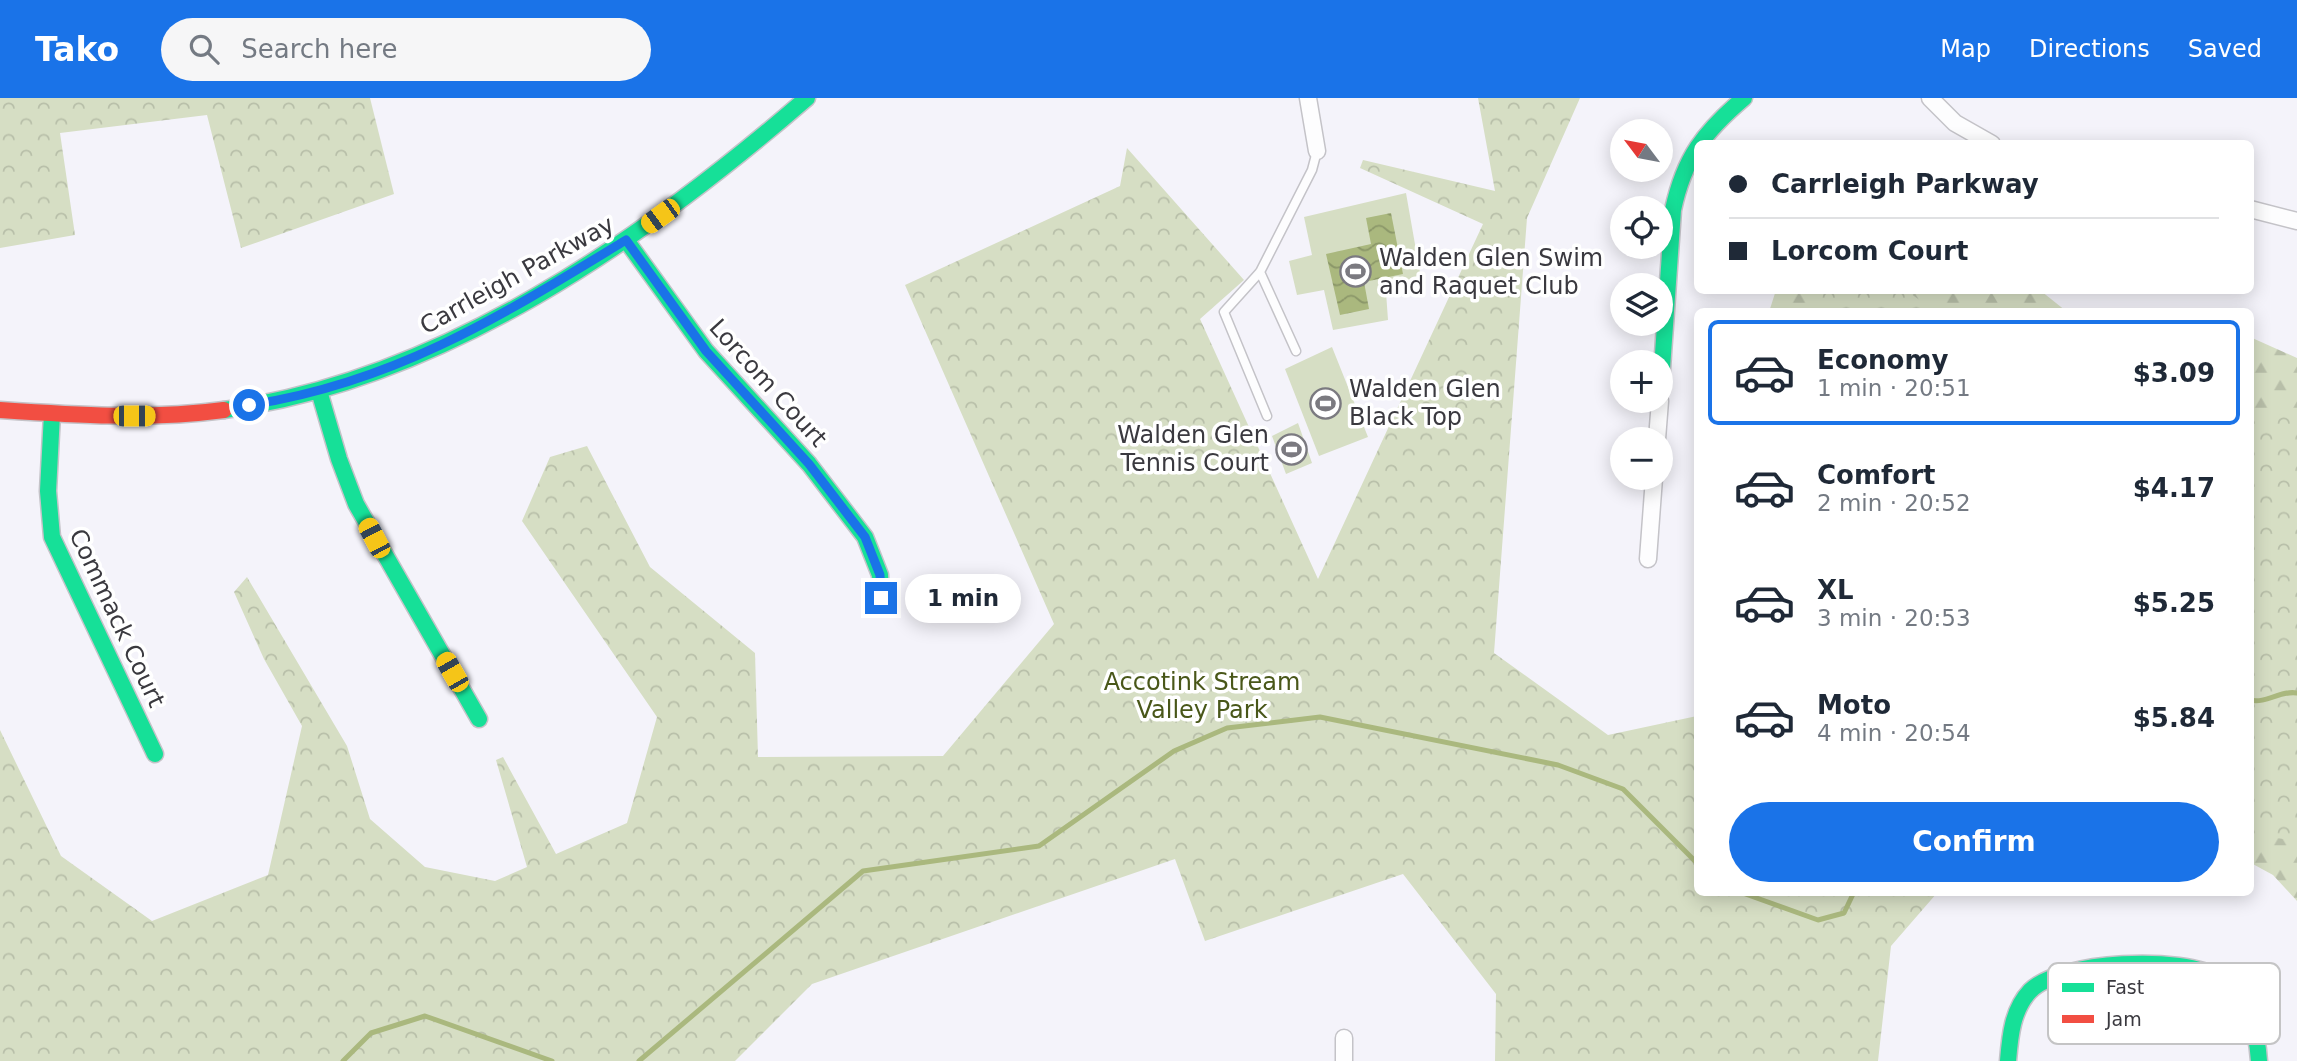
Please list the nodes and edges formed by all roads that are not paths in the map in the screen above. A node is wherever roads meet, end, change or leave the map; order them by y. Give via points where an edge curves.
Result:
1 (807, 98) edge
2 (1308, 98) edge
3 (1744, 98) edge
4 (1930, 98) edge
5 (1700, 140) edge
6 (1985, 140) edge
7 (1694, 149) edge
8 (1317, 150) joint
9 (2254, 210) edge
10 (2297, 221) edge
11 (626, 240) junction
12 (1261, 272) junction
13 (1663, 350) edge
14 (1296, 351) dead end
15 (319, 391) junction
16 (0, 410) edge
17 (52, 414) junction
18 (1267, 416) dead end
19 (1653, 490) edge
20 (1648, 559) dead end
21 (881, 598) dead end
22 (480, 719) dead end
23 (155, 754) dead end
24 (2048, 977) edge
25 (1344, 1038) dead end
26 (1344, 1061) edge
27 (2008, 1061) edge

1 - 11 street, Carrleigh Parkway via 754,145
2 - 8 street
3 - 5 street
4 - 6 street via 1955,123
7 - 13 street via 1673,210
8 - 12 lane via 1312,170
9 - 10 street
11 - 15 street, Carrleigh Parkway via 444,345
11 - 21 street, Lorcom Court via 706,351 809,464 865,537 880,575
12 - 14 lane
12 - 18 lane via 1224,312
15 - 17 street, Carrleigh Parkway via 161,416
15 - 22 street via 356,504
16 - 17 street, Carrleigh Parkway
17 - 23 street, Commack Court via 46,488 52,537
19 - 20 street
24 - 27 street via 2025,997 2012,1021
25 - 26 street

